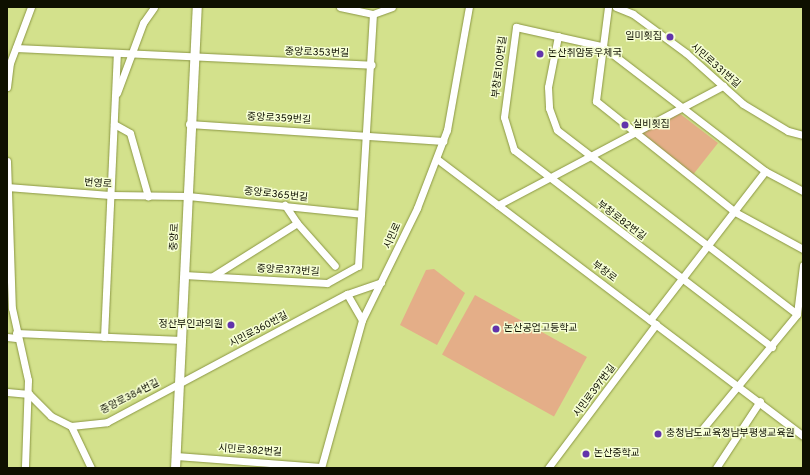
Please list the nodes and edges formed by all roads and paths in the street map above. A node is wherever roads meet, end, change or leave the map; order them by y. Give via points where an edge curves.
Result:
1 (30, 7) edge
2 (154, 7) edge
3 (196, 7) edge
4 (340, 7) edge
5 (392, 7) edge
6 (469, 7) edge
7 (608, 7) edge
8 (616, 7) edge
9 (374, 14) junction
10 (558, 36) junction
11 (602, 46) junction
12 (16, 48) junction
13 (117, 53) junction
14 (134, 55) junction
15 (193, 58) junction
16 (372, 65) junction
17 (723, 86) junction
18 (7, 87) edge
19 (114, 101) junction
20 (680, 109) junction
21 (114, 124) junction
22 (188, 124) junction
23 (633, 133) junction
24 (367, 134) junction
25 (803, 135) edge
26 (443, 141) junction
27 (589, 157) junction
28 (437, 159) junction
29 (7, 161) edge
30 (765, 171) junction
31 (549, 178) junction
32 (8, 187) edge
33 (803, 191) edge
34 (110, 195) junction
35 (148, 196) junction
36 (188, 196) junction
37 (498, 205) junction
38 (286, 206) junction
39 (734, 212) junction
40 (361, 214) junction
41 (296, 223) junction
42 (8, 234) edge
43 (709, 244) junction
44 (803, 249) edge
45 (803, 265) edge
46 (335, 266) dead end
47 (184, 275) junction
48 (212, 277) junction
49 (682, 278) junction
50 (381, 282) junction
51 (8, 286) edge
52 (347, 294) junction
53 (797, 314) junction
54 (362, 320) junction
55 (650, 320) junction
56 (656, 324) junction
57 (16, 335) junction
58 (7, 337) edge
59 (104, 337) junction
60 (182, 340) junction
61 (772, 347) junction
62 (179, 383) junction
63 (740, 388) junction
64 (7, 392) edge
65 (29, 394) junction
66 (760, 401) junction
67 (71, 426) junction
68 (699, 433) dead end
69 (803, 436) edge
70 (176, 456) junction
71 (321, 467) edge
72 (25, 468) edge
73 (91, 468) edge
74 (175, 468) edge
75 (548, 468) edge
76 (716, 468) edge

1 - 12 street
2 - 14 street via 143,23
3 - 15 street, 중앙로
4 - 9 street
5 - 9 street
6 - 26 street, 시민로
7 - 11 street
8 - 17 street, 시민로331번길 via 632,14 680,49
9 - 16 street
10 - 11 street
10 - 27 street via 548,87 549,108 557,130
10 - 31 street, 부창로100번길 via 516,27 504,116 514,150
11 - 20 street
11 - 23 street via 596,101
12 - 13 street, 중앙로353번길
12 - 18 street
13 - 14 street, 중앙로353번길
13 - 19 street
14 - 15 street, 중앙로353번길
14 - 19 street
15 - 16 street, 중앙로353번길
15 - 22 street, 중앙로
16 - 24 street
17 - 20 street
17 - 25 street, 시민로331번길 via 743,104 788,131
19 - 21 street
20 - 23 street
20 - 30 street
21 - 34 street
21 - 35 street via 130,133
22 - 24 street, 중앙로359번길
22 - 36 street, 중앙로
23 - 27 street
23 - 39 street
24 - 26 street, 중앙로359번길
24 - 40 street
26 - 28 street, 시민로
27 - 31 street
27 - 43 street via 674,222
28 - 37 street, 부창로
28 - 50 street, 시민로
29 - 32 street
30 - 33 street
30 - 39 street
31 - 37 street
31 - 49 street, 부창로82번길
32 - 34 street, 번영로
32 - 42 street
34 - 35 street, 번영로
34 - 59 street
35 - 36 street, 번영로
36 - 38 street, 중앙로365번길
36 - 47 street, 중앙로
37 - 55 street, 부창로
38 - 40 street, 중앙로365번길
38 - 41 street
39 - 43 street
39 - 44 street
40 - 48 street, 중앙로373번길 via 358,266 326,283
41 - 46 street
41 - 48 street
42 - 51 street
43 - 49 street
43 - 53 street
45 - 53 street
47 - 48 street, 중앙로373번길
47 - 60 street, 중앙로
49 - 55 street
49 - 61 street, 부창로82번길
50 - 52 street, 시민로360번길
50 - 54 street, 시민로
51 - 57 street
52 - 54 street
52 - 62 street, 시민로360번길
53 - 61 street
54 - 71 street, 시민로
55 - 56 street, 부창로
56 - 63 street, 부창로
56 - 75 street, 시민로397번길
57 - 58 street
57 - 59 street
57 - 65 street
59 - 60 street
60 - 62 street, 중앙로
61 - 63 street
62 - 67 street, 중앙로384번길 via 107,422
62 - 70 street, 중앙로
63 - 66 street, 부창로
63 - 68 street via 719,405
64 - 65 street
65 - 67 street via 51,416
65 - 72 street
66 - 69 street, 부창로
66 - 76 street
67 - 73 street
70 - 71 street, 시민로382번길
70 - 74 street, 중앙로

